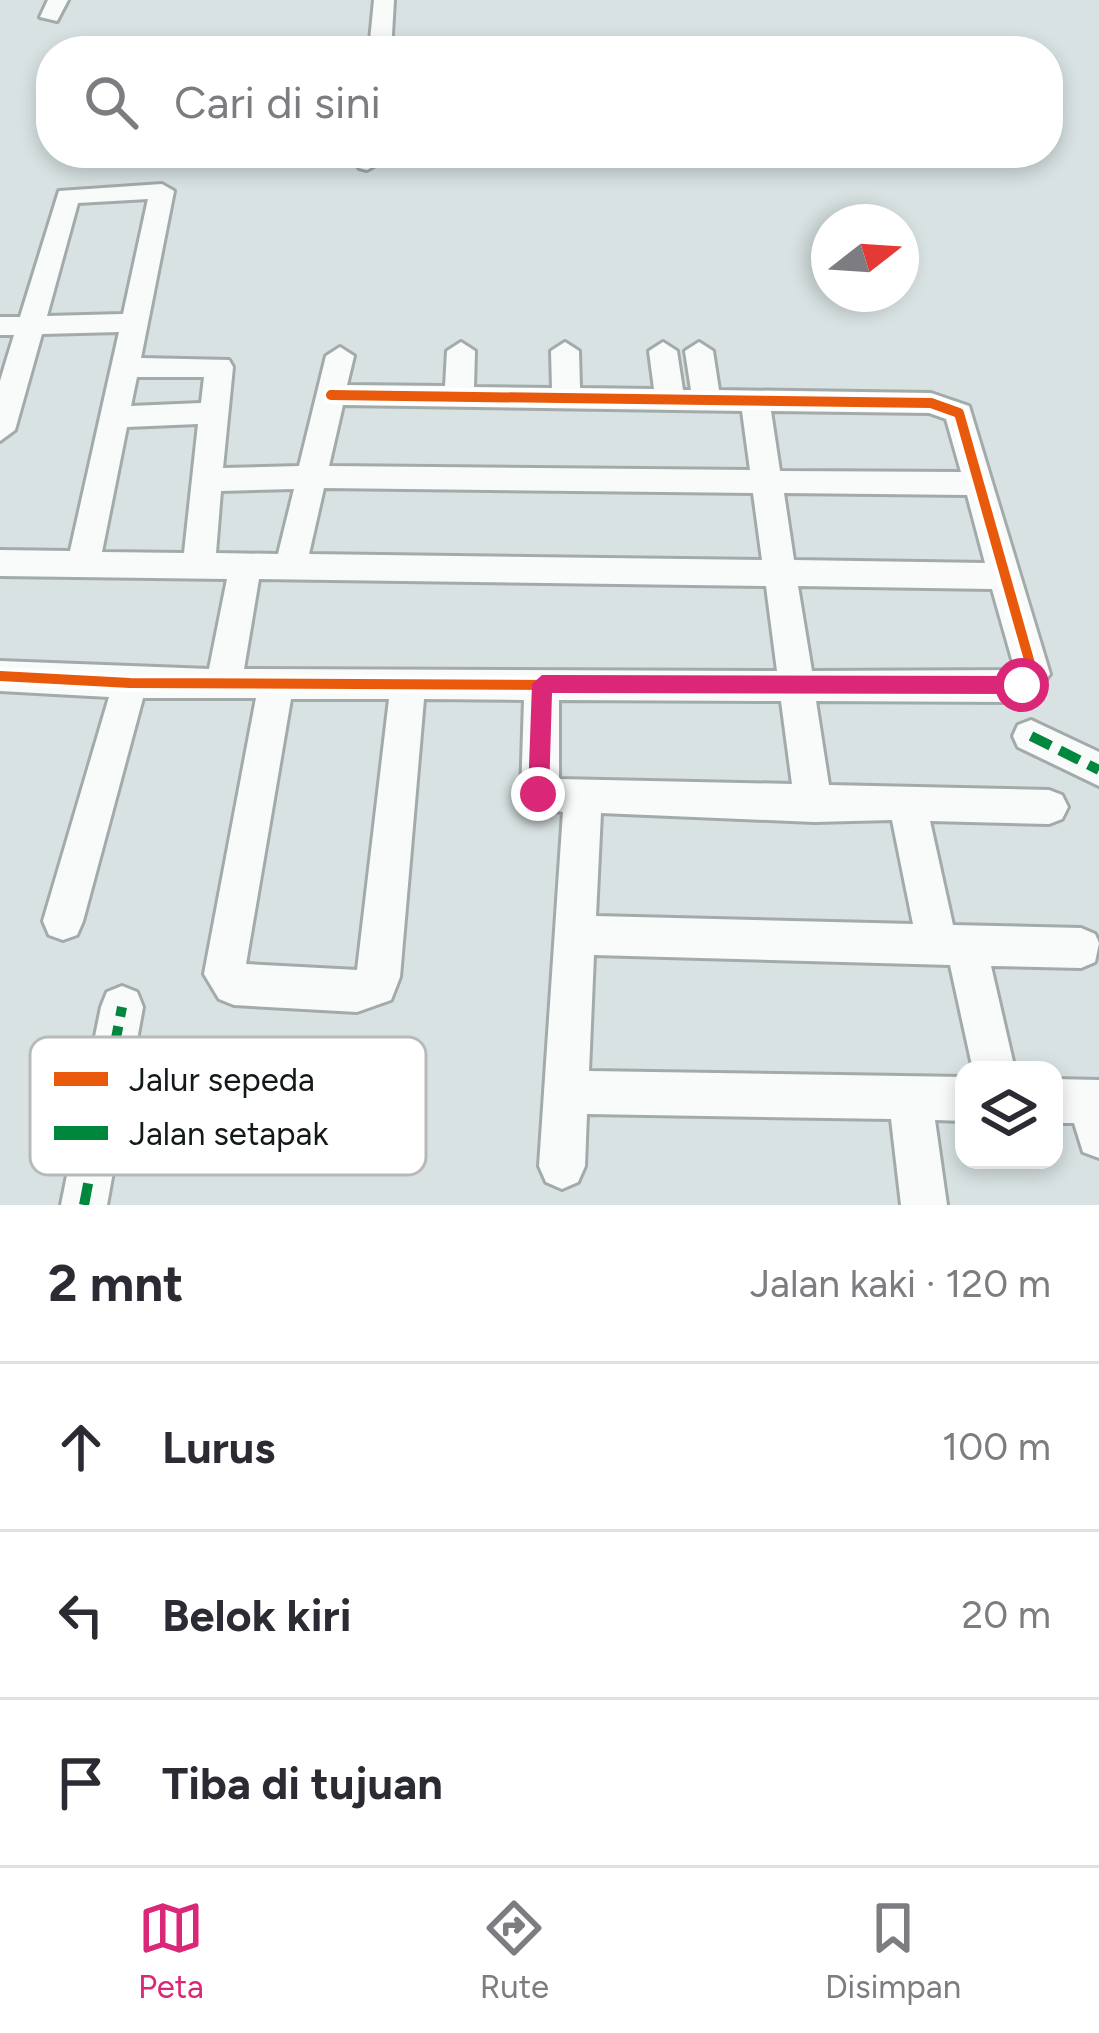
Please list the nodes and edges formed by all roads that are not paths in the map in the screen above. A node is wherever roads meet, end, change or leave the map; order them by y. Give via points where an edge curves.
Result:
1 (384, 0) edge
2 (381, 36) edge
3 (134, 323) junction
4 (34, 325) junction
5 (0, 326) edge
6 (461, 351) dead end
7 (565, 351) dead end
8 (663, 351) dead end
9 (699, 351) dead end
10 (340, 356) dead end
11 (124, 368) junction
12 (331, 395) junction
13 (459, 397) junction
14 (566, 398) junction
15 (670, 400) junction
16 (707, 401) junction
17 (755, 401) junction
18 (216, 413) junction
19 (115, 417) junction
20 (0, 430) edge
21 (312, 477) junction
22 (208, 481) junction
23 (767, 481) junction
24 (979, 484) junction
25 (0, 563) edge
26 (83, 567) junction
27 (198, 568) junction
28 (244, 569) junction
29 (290, 569) junction
30 (781, 575) junction
31 (1005, 576) junction
32 (0, 676) edge
33 (130, 683) junction
34 (224, 683) junction
35 (276, 683) junction
36 (408, 683) junction
37 (542, 684) junction
38 (796, 684) junction
39 (1030, 736) dead end
40 (1099, 770) edge
41 (583, 798) junction
42 (814, 805) junction
43 (908, 807) junction
44 (1049, 807) dead end
45 (63, 921) dead end
46 (576, 935) junction
47 (951, 945) junction
48 (1081, 948) dead end
49 (122, 1007) dead end
50 (116, 1037) edge
51 (991, 1061) edge
52 (567, 1092) junction
53 (910, 1099) junction
54 (955, 1099) edge
55 (562, 1166) dead end
56 (90, 1175) edge
57 (84, 1205) edge
58 (923, 1205) edge

1 - 2 street
3 - 4 street
3 - 4 street via 158,190 69,194
3 - 11 street
4 - 5 street
4 - 20 street
6 - 13 street
7 - 14 street
8 - 15 street
9 - 16 street
10 - 12 street
11 - 18 street via 220,367
11 - 19 street
12 - 13 street
12 - 21 street
13 - 14 street
14 - 15 street
15 - 16 street
16 - 17 street
17 - 23 street
17 - 24 street via 953,407
18 - 19 street
18 - 22 street
19 - 26 street
21 - 22 street
21 - 23 street
21 - 29 street
22 - 27 street
23 - 24 street
23 - 30 street
24 - 31 street
25 - 26 street
26 - 27 street
27 - 28 street
28 - 29 street
28 - 34 street
29 - 30 street
30 - 31 street
30 - 38 street
31 - 38 street via 1033,674 1022,685
32 - 33 street
33 - 34 street
33 - 45 street
34 - 35 street
35 - 36 street
35 - 36 street via 224,974 234,985 357,991 379,977
36 - 37 street
37 - 38 street
37 - 41 street via 538,794
38 - 42 street
39 - 40 street
41 - 42 street
41 - 46 street
42 - 43 street
43 - 44 street
43 - 47 street
46 - 47 street
46 - 52 street
47 - 48 street
47 - 51 street
49 - 50 street
52 - 53 street
52 - 55 street
53 - 54 street
53 - 58 street
56 - 57 street

